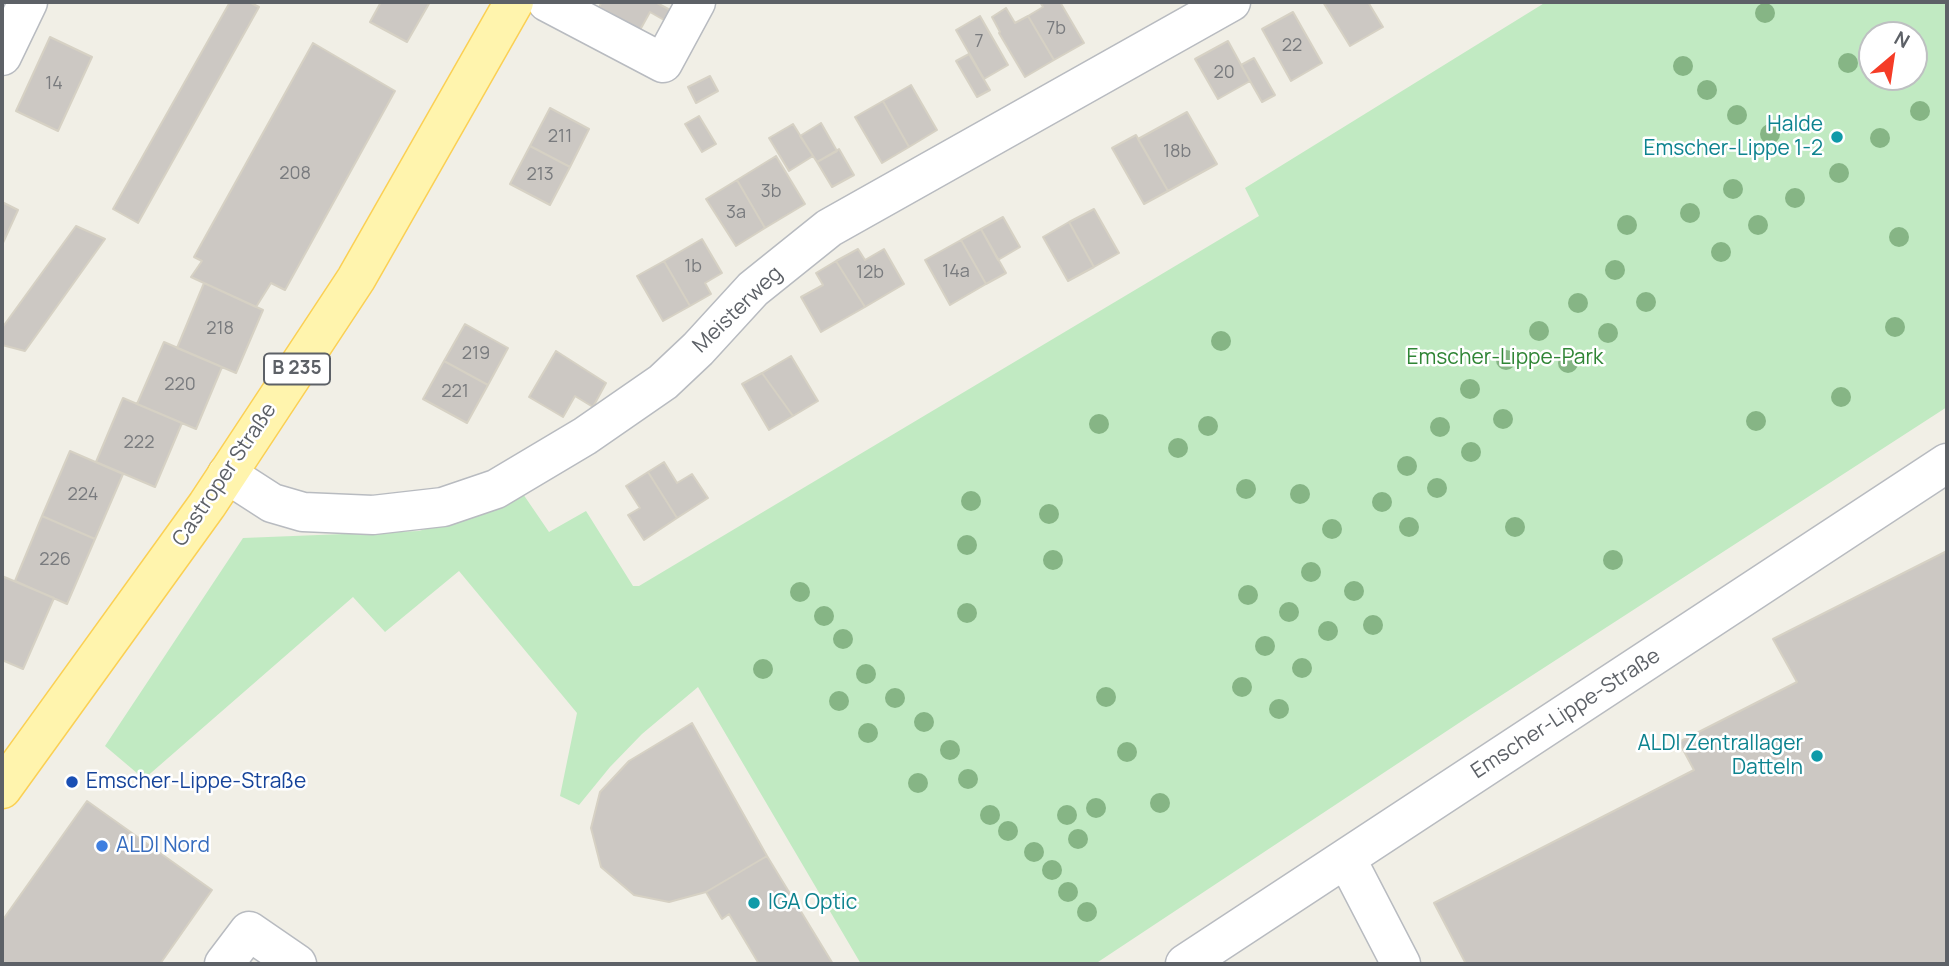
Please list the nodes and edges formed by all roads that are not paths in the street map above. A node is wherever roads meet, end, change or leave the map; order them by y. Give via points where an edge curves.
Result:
1 (28, 2) edge
2 (513, 2) edge
3 (547, 2) edge
4 (696, 2) edge
5 (1231, 2) edge
6 (2, 56) edge
7 (1947, 463) edge
8 (227, 474) junction
9 (2, 789) edge
10 (1346, 858) junction
11 (224, 964) edge
12 (297, 964) edge
13 (1185, 964) edge
14 (1401, 964) edge

1 - 6 street
2 - 8 main road, Castroper Straße / B 235 via 356,279
3 - 4 street via 663,63
5 - 8 street, Meisterweg via 830,228 754,289 663,382 496,489 443,507 373,515 303,512 272,503
7 - 10 street, Emscher-Lippe-Straße
8 - 9 main road, Castroper Straße / B 235
10 - 13 street, Emscher-Lippe-Straße
10 - 14 street
11 - 12 street via 249,931

